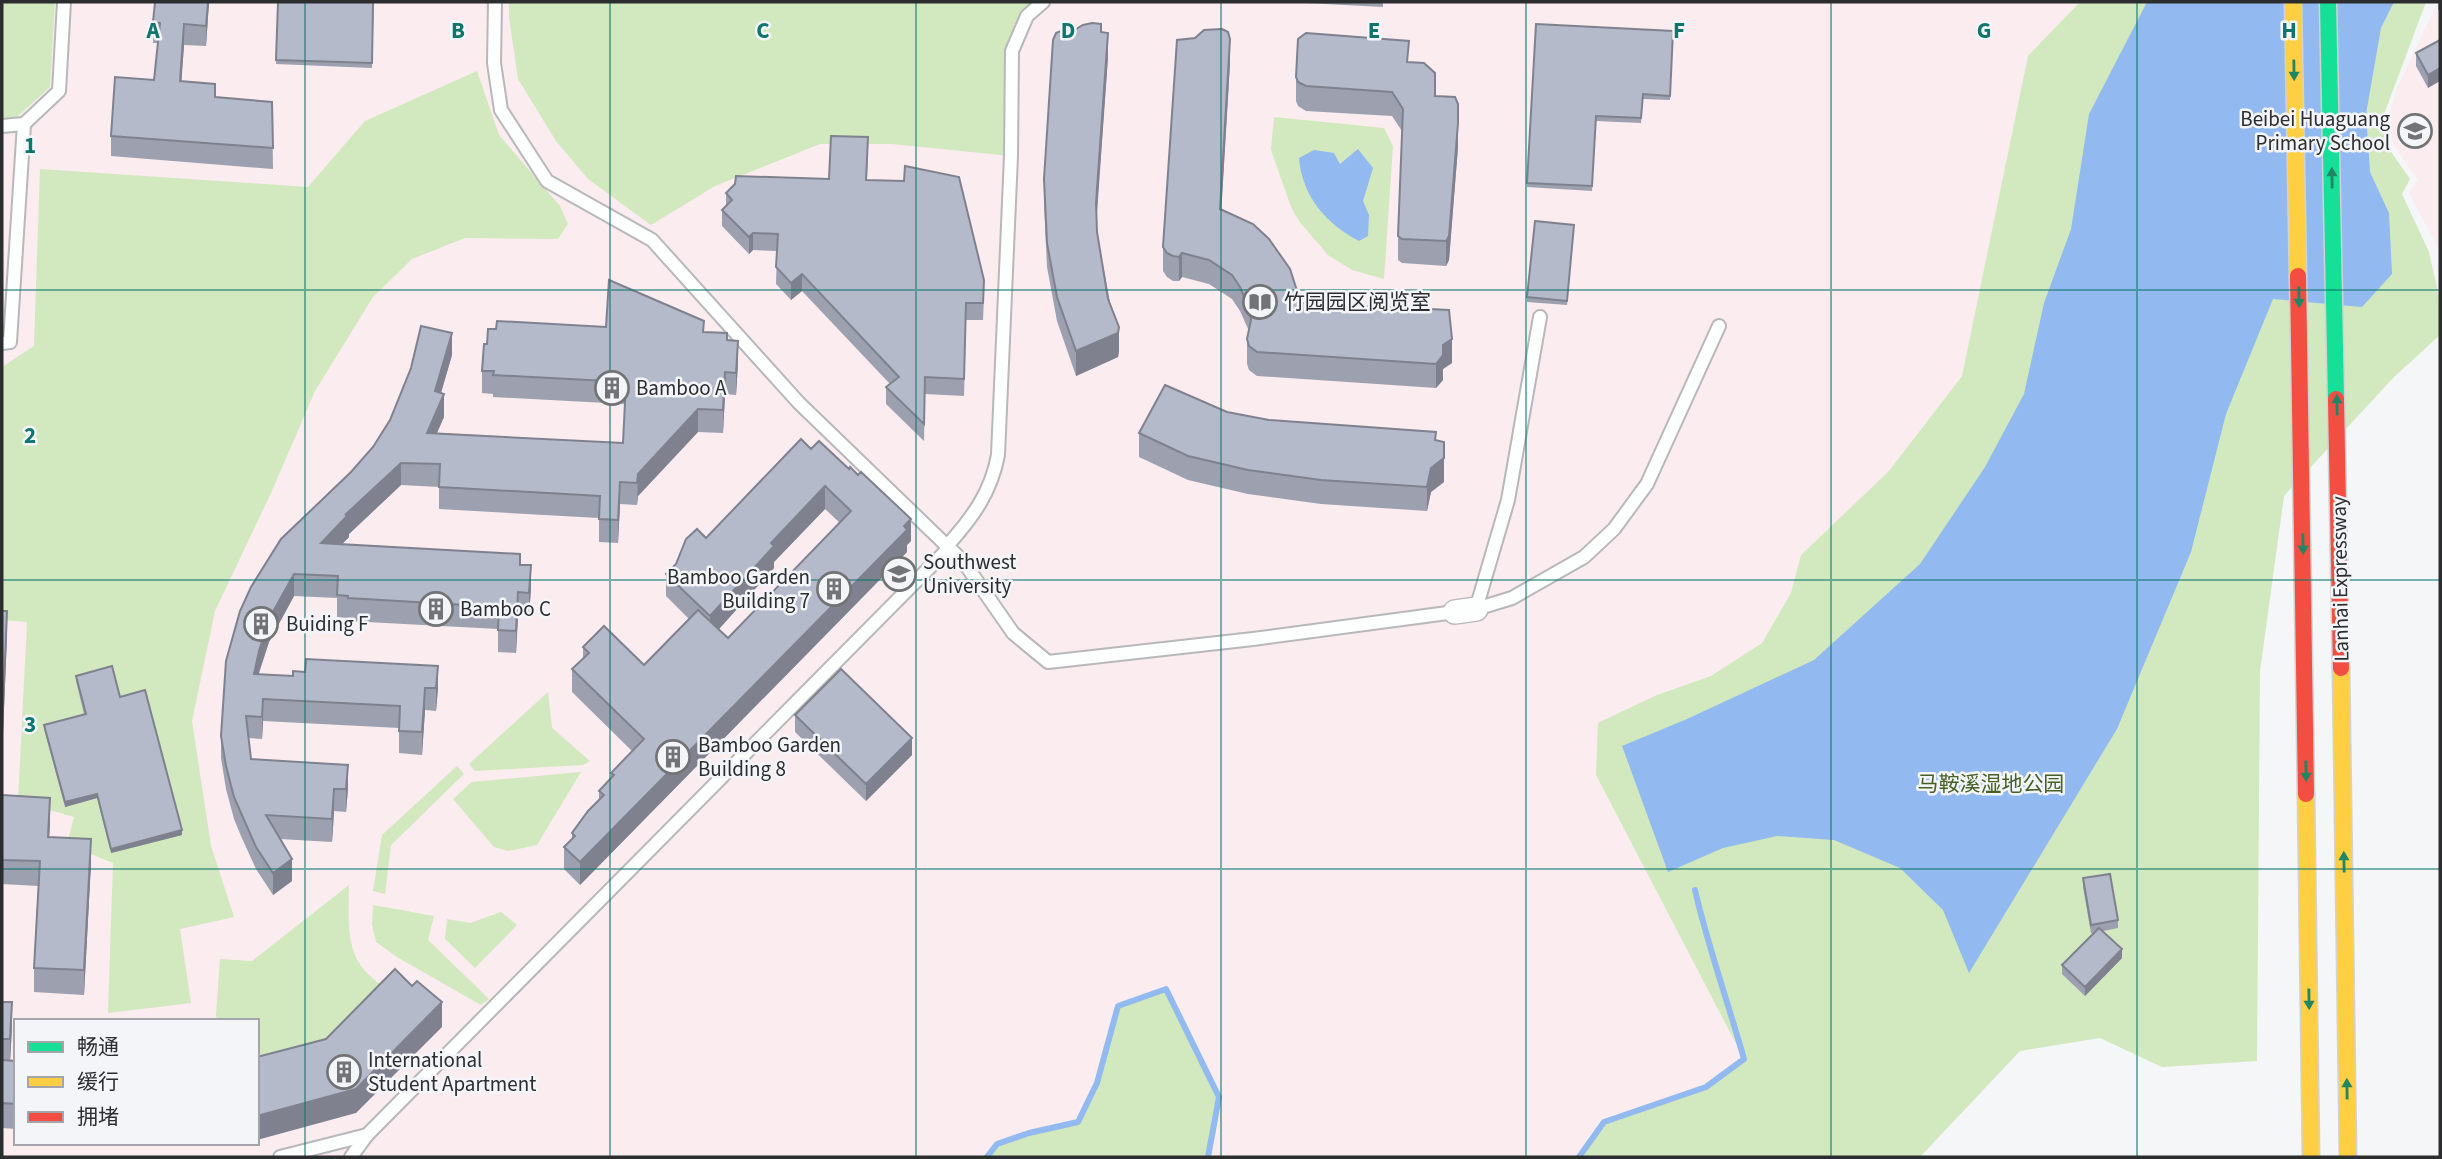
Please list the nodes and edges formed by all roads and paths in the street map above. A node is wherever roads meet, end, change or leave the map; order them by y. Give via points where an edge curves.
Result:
1 (64, 2) edge
2 (495, 2) edge
3 (1043, 2) edge
4 (2293, 2) edge
5 (2328, 2) edge
6 (24, 124) junction
7 (2, 126) edge
8 (1540, 317) dead end
9 (1719, 326) dead end
10 (2, 343) edge
11 (948, 547) junction
12 (1466, 610) junction
13 (367, 1135) junction
14 (280, 1157) edge
15 (351, 1157) edge
16 (2311, 1157) edge
17 (2348, 1157) edge

1 - 6 lane via 59,90
2 - 11 lane via 494,63 501,110 547,181 652,240 799,403
3 - 11 lane via 1027,16 1012,51 998,455 979,508
4 -> 16 highway, Lanhai Expressway
17 -> 5 highway, Lanhai Expressway
6 - 7 lane
6 - 10 lane via 10,342
8 - 12 lane via 1508,500
9 - 12 lane via 1647,484 1614,529 1584,557 1512,598
11 - 12 lane via 963,561 1013,633 1048,662
11 - 13 lane
13 - 14 lane
13 - 15 lane

